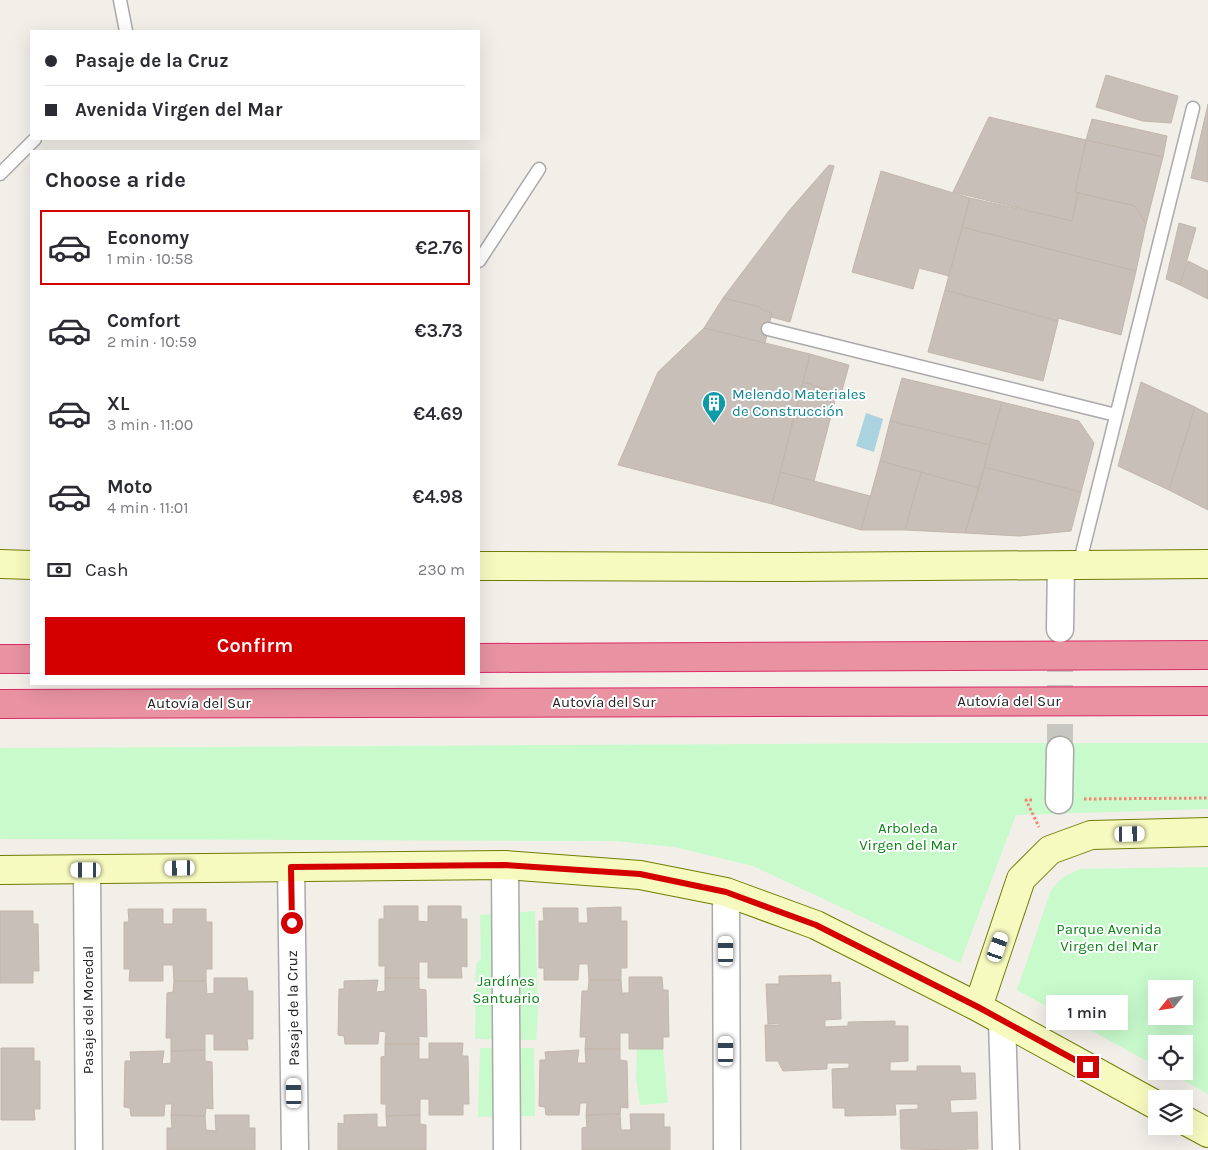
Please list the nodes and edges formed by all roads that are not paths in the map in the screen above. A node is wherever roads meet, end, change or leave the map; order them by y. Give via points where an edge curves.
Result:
1 (120, 0) edge
2 (126, 30) edge
3 (1193, 108) dead end
4 (34, 140) edge
5 (539, 169) dead end
6 (0, 174) edge
7 (480, 259) edge
8 (768, 330) dead end
9 (1116, 415) junction
10 (0, 564) edge
11 (30, 564) edge
12 (1208, 564) edge
13 (1070, 565) junction
14 (480, 566) edge
15 (1060, 629) tunnel mouth
16 (1208, 656) edge
17 (480, 658) edge
18 (0, 659) edge
19 (30, 659) edge
20 (1208, 701) edge
21 (0, 704) edge
22 (1060, 750) tunnel mouth
23 (1058, 800) road end
24 (1208, 832) edge
25 (505, 865) junction
26 (291, 867) junction
27 (0, 870) edge
28 (86, 870) junction
29 (726, 892) junction
30 (978, 1007) junction
31 (1002, 1020) junction
32 (1148, 1101) edge
33 (1193, 1125) edge
34 (1208, 1133) edge
35 (89, 1150) edge
36 (295, 1150) edge
37 (507, 1150) edge
38 (727, 1150) edge
39 (1006, 1150) edge

1 - 2 lane
3 - 9 lane
4 - 6 lane
5 - 7 lane
8 - 9 lane
9 - 13 lane
10 - 11 main road
12 - 13 main road
13 - 14 main road
13 - 15 street
16 - 17 highway
18 - 19 highway
20 - 21 highway, Autovía del Sur
22 - 23 street
24 - 30 main road via 1091,835 1050,850 1021,879
25 - 26 main road
25 - 29 main road via 640,874
25 - 37 street
26 - 28 main road
26 - 36 street, Pasaje de la Cruz
27 - 28 main road
28 - 35 street, Pasaje del Moredal
29 - 30 main road via 816,925
29 - 38 street
30 - 31 main road
31 - 32 main road
31 - 39 street
33 - 34 main road

